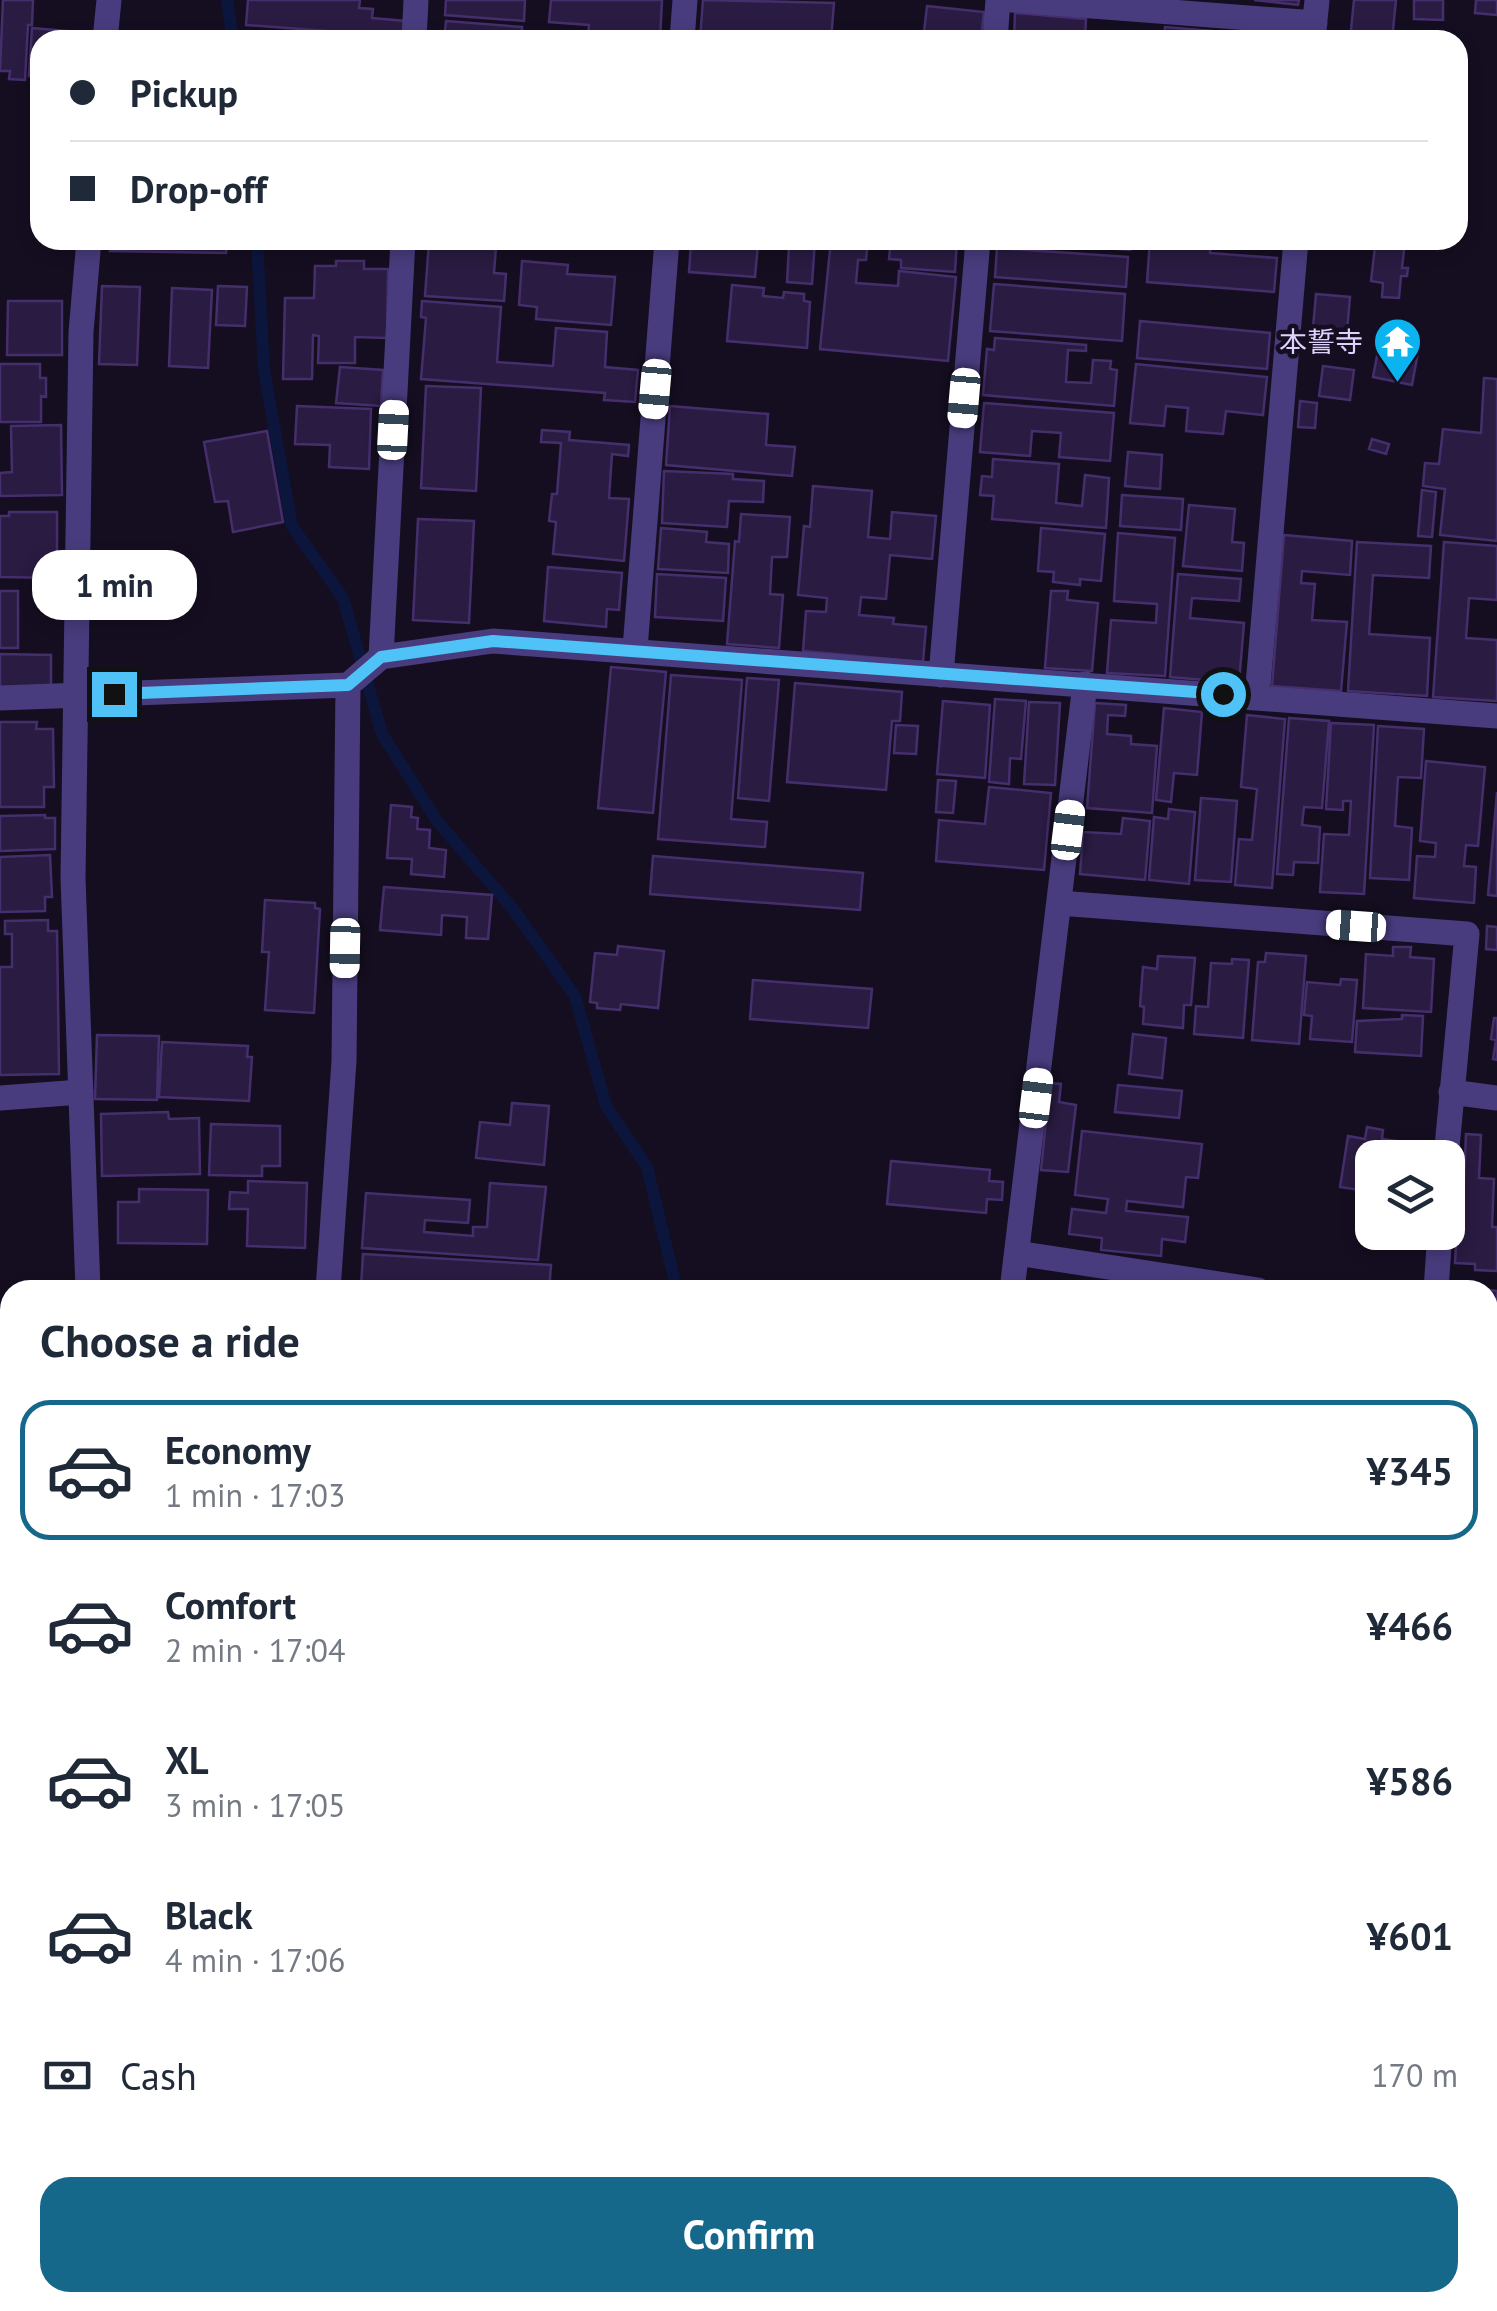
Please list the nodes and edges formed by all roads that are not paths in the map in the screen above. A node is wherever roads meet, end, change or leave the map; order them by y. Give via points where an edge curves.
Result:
1 (109, 0) edge
2 (416, 0) edge
3 (686, 0) edge
4 (998, 0) edge
5 (1013, 0) edge
6 (1315, 21) edge
7 (107, 30) edge
8 (414, 30) edge
9 (683, 30) edge
10 (996, 30) edge
11 (87, 250) edge
12 (402, 250) edge
13 (666, 250) edge
14 (977, 250) edge
15 (1295, 250) edge
16 (635, 650) junction
17 (381, 657) junction
18 (941, 676) junction
19 (1085, 684) junction
20 (348, 685) junction
21 (76, 695) junction
22 (1257, 697) junction
23 (0, 698) edge
24 (1497, 716) edge
25 (1059, 903) junction
26 (81, 1092) junction
27 (1451, 1092) junction
28 (0, 1098) edge
29 (1497, 1098) edge
30 (1447, 1140) edge
31 (1439, 1250) edge
32 (1017, 1253) junction
33 (88, 1280) edge
34 (329, 1280) edge
35 (1013, 1280) edge
36 (1193, 1280) edge
37 (1437, 1280) edge

1 - 7 street
2 - 8 street
3 - 9 street
4 - 10 street
5 - 6 street
11 - 21 street
12 - 17 street
13 - 16 street
14 - 18 street
15 - 22 street
16 - 17 street via 493,641
16 - 18 street
17 - 20 street
18 - 19 street
19 - 22 street
19 - 25 street
20 - 21 street
20 - 34 street via 344,1061
21 - 23 street
21 - 26 street via 73,878
22 - 24 street
25 - 27 street via 1467,934
25 - 32 street
26 - 28 street
26 - 33 street
27 - 29 street
27 - 30 street
31 - 37 street
32 - 35 street
32 - 36 street

